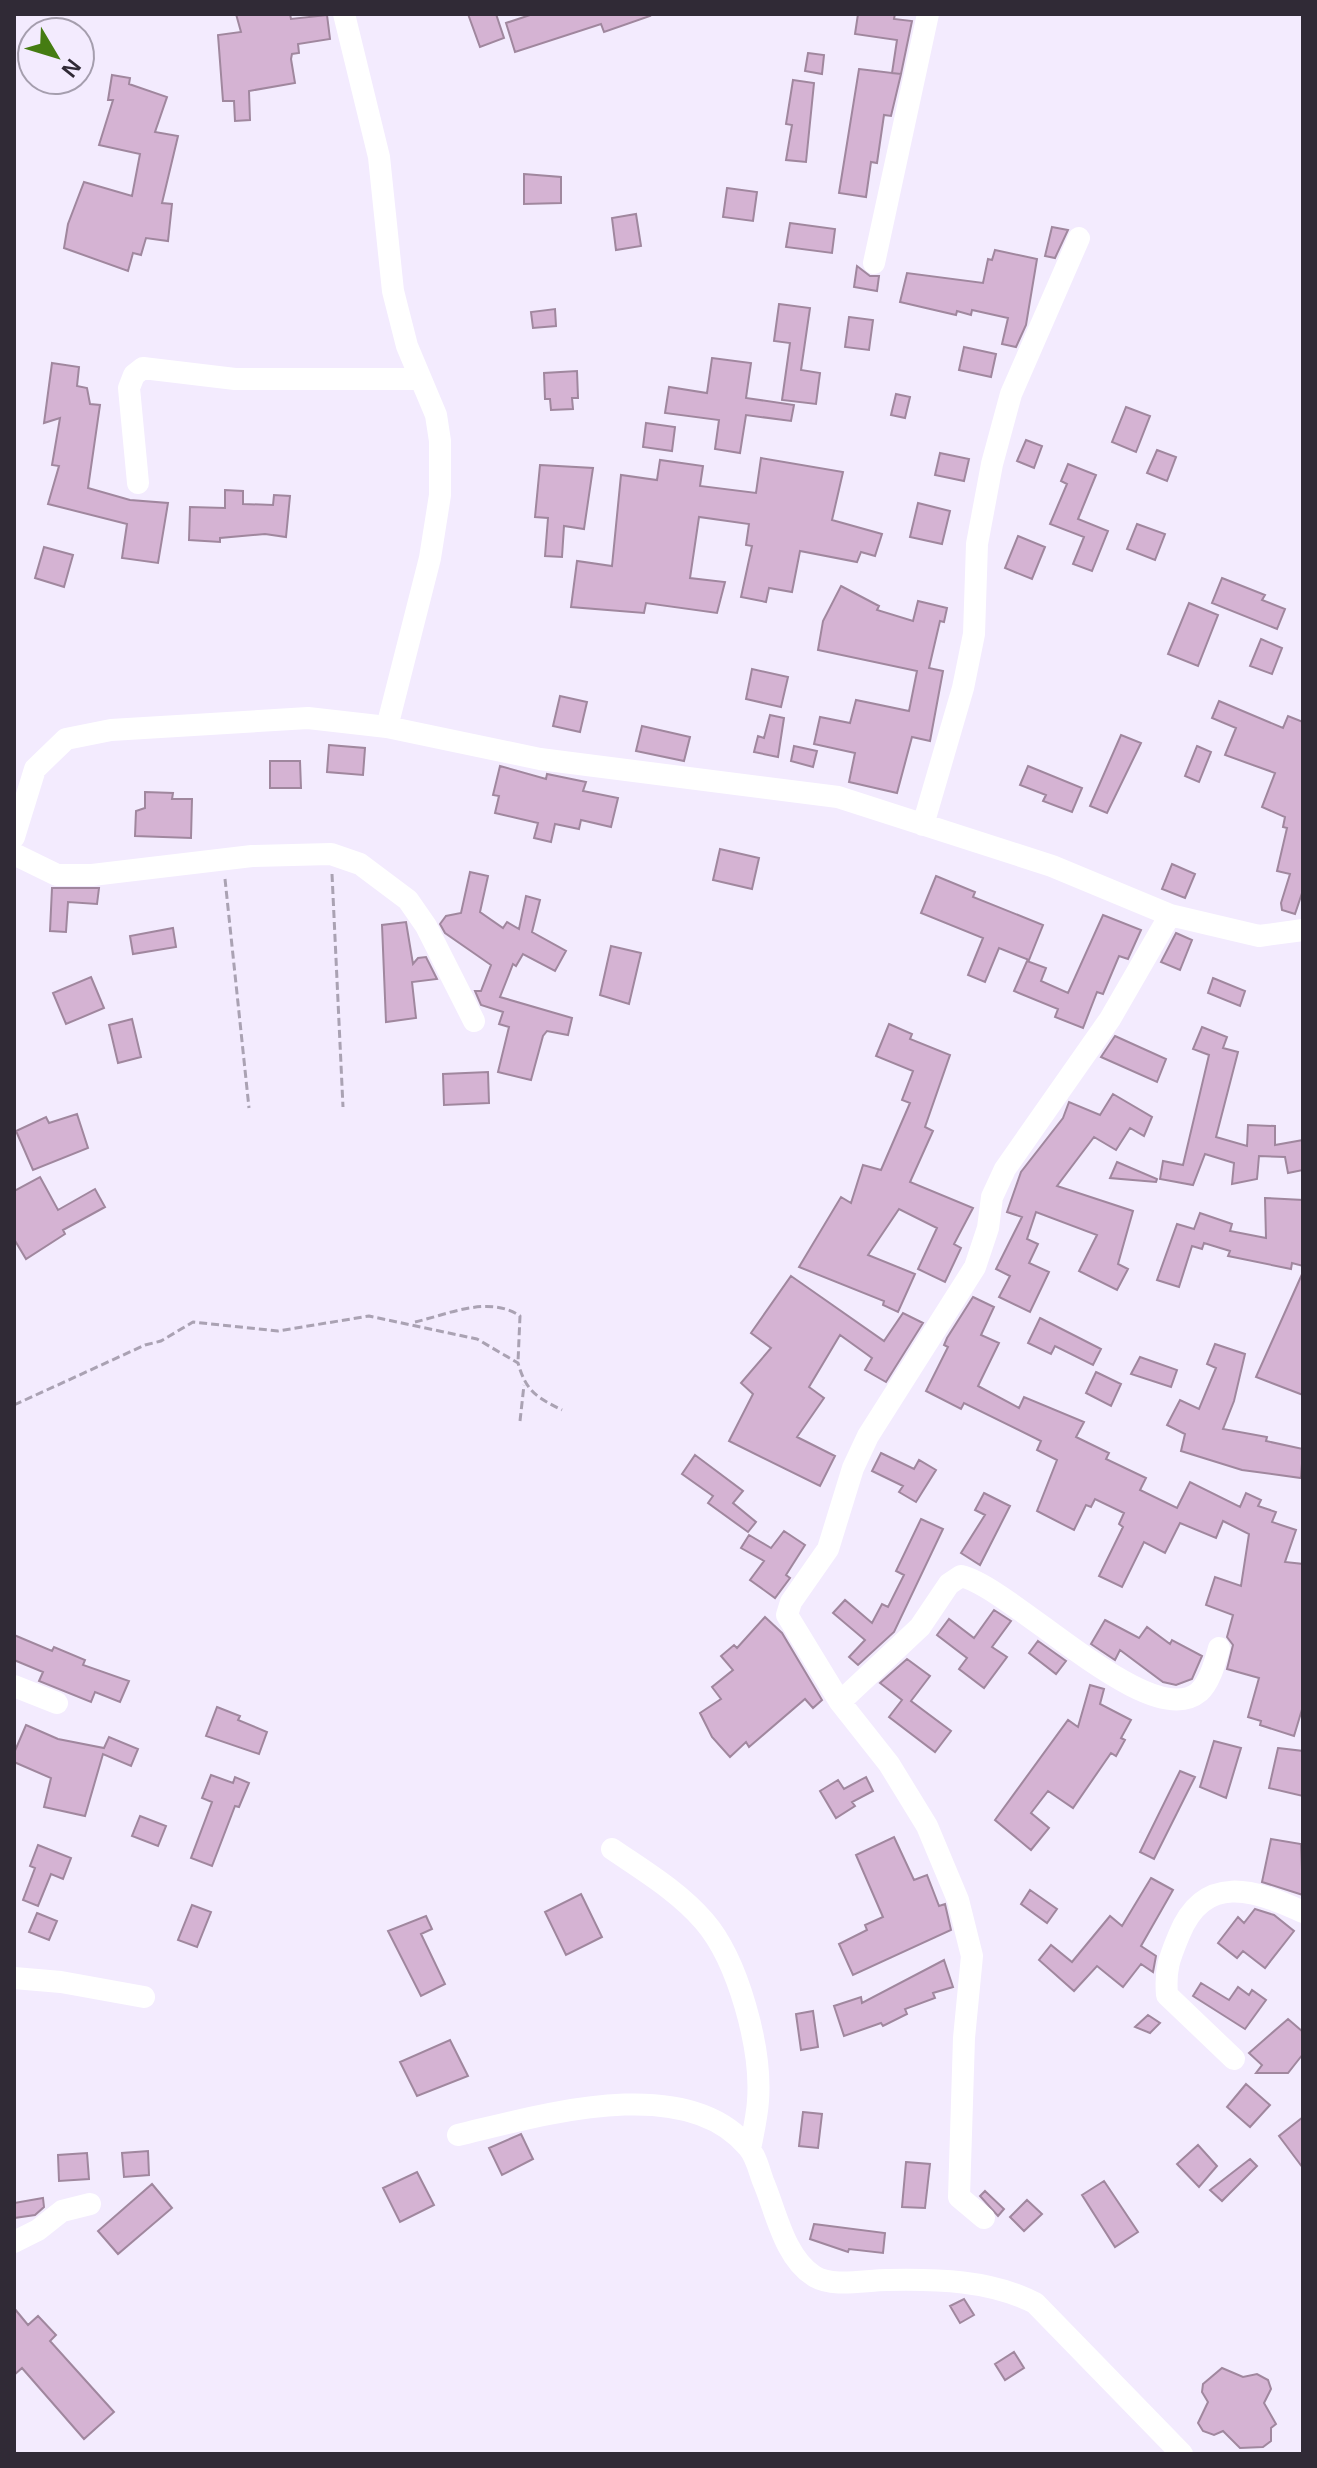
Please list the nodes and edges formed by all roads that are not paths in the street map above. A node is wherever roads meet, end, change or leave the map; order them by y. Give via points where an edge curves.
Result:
1 (344, 14) edge
2 (928, 14) edge
3 (1079, 238) dead end
4 (874, 263) dead end
5 (420, 379) junction
6 (138, 483) dead end
7 (387, 727) junction
8 (923, 825) junction
9 (14, 837) edge
10 (14, 854) edge
11 (1170, 915) junction
12 (1303, 930) edge
13 (474, 1021) dead end
14 (1219, 1648) dead end
15 (14, 1686) edge
16 (840, 1702) junction
17 (57, 1703) dead end
18 (612, 1849) dead end
19 (1303, 1912) edge
20 (14, 1978) edge
21 (144, 1997) dead end
22 (1234, 2059) dead end
23 (458, 2135) dead end
24 (750, 2149) junction
25 (90, 2204) dead end
26 (984, 2218) dead end
27 (14, 2242) edge
28 (1182, 2454) edge

1 - 5 street via 379,157 393,291
2 - 4 street
3 - 8 street via 1022,366 992,464 977,544 974,634
5 - 6 street via 235,379 143,368 129,388
5 - 7 street via 436,415 440,495 430,558
7 - 8 street via 554,761 838,797
7 - 9 street via 308,718 111,730 66,739 35,769
8 - 11 street via 1052,866
10 - 13 street via 57,875 331,854 360,864 408,900
11 - 12 street via 1259,936
11 - 16 street via 1110,1019 1005,1169 992,1197 975,1267 868,1436 828,1549 791,1602 787,1615
14 - 16 street via 1199,1693 1180,1700 1148,1692 1106,1674 996,1592 961,1576 949,1584 920,1627
15 - 17 street
16 - 26 street via 889,1764 927,1826 958,1900 972,1956 959,2197
18 - 24 street via 673,1891 726,1952 755,2052 758,2098
19 - 22 street via 1262,1892 1216,1892 1187,1915 1165,1969 1167,1995
20 - 21 street
23 - 24 street via 567,2109 643,2104 705,2117 726,2126
24 - 28 street via 792,2253 815,2276 833,2282 889,2280 1009,2289 1035,2303
25 - 27 street via 62,2211

